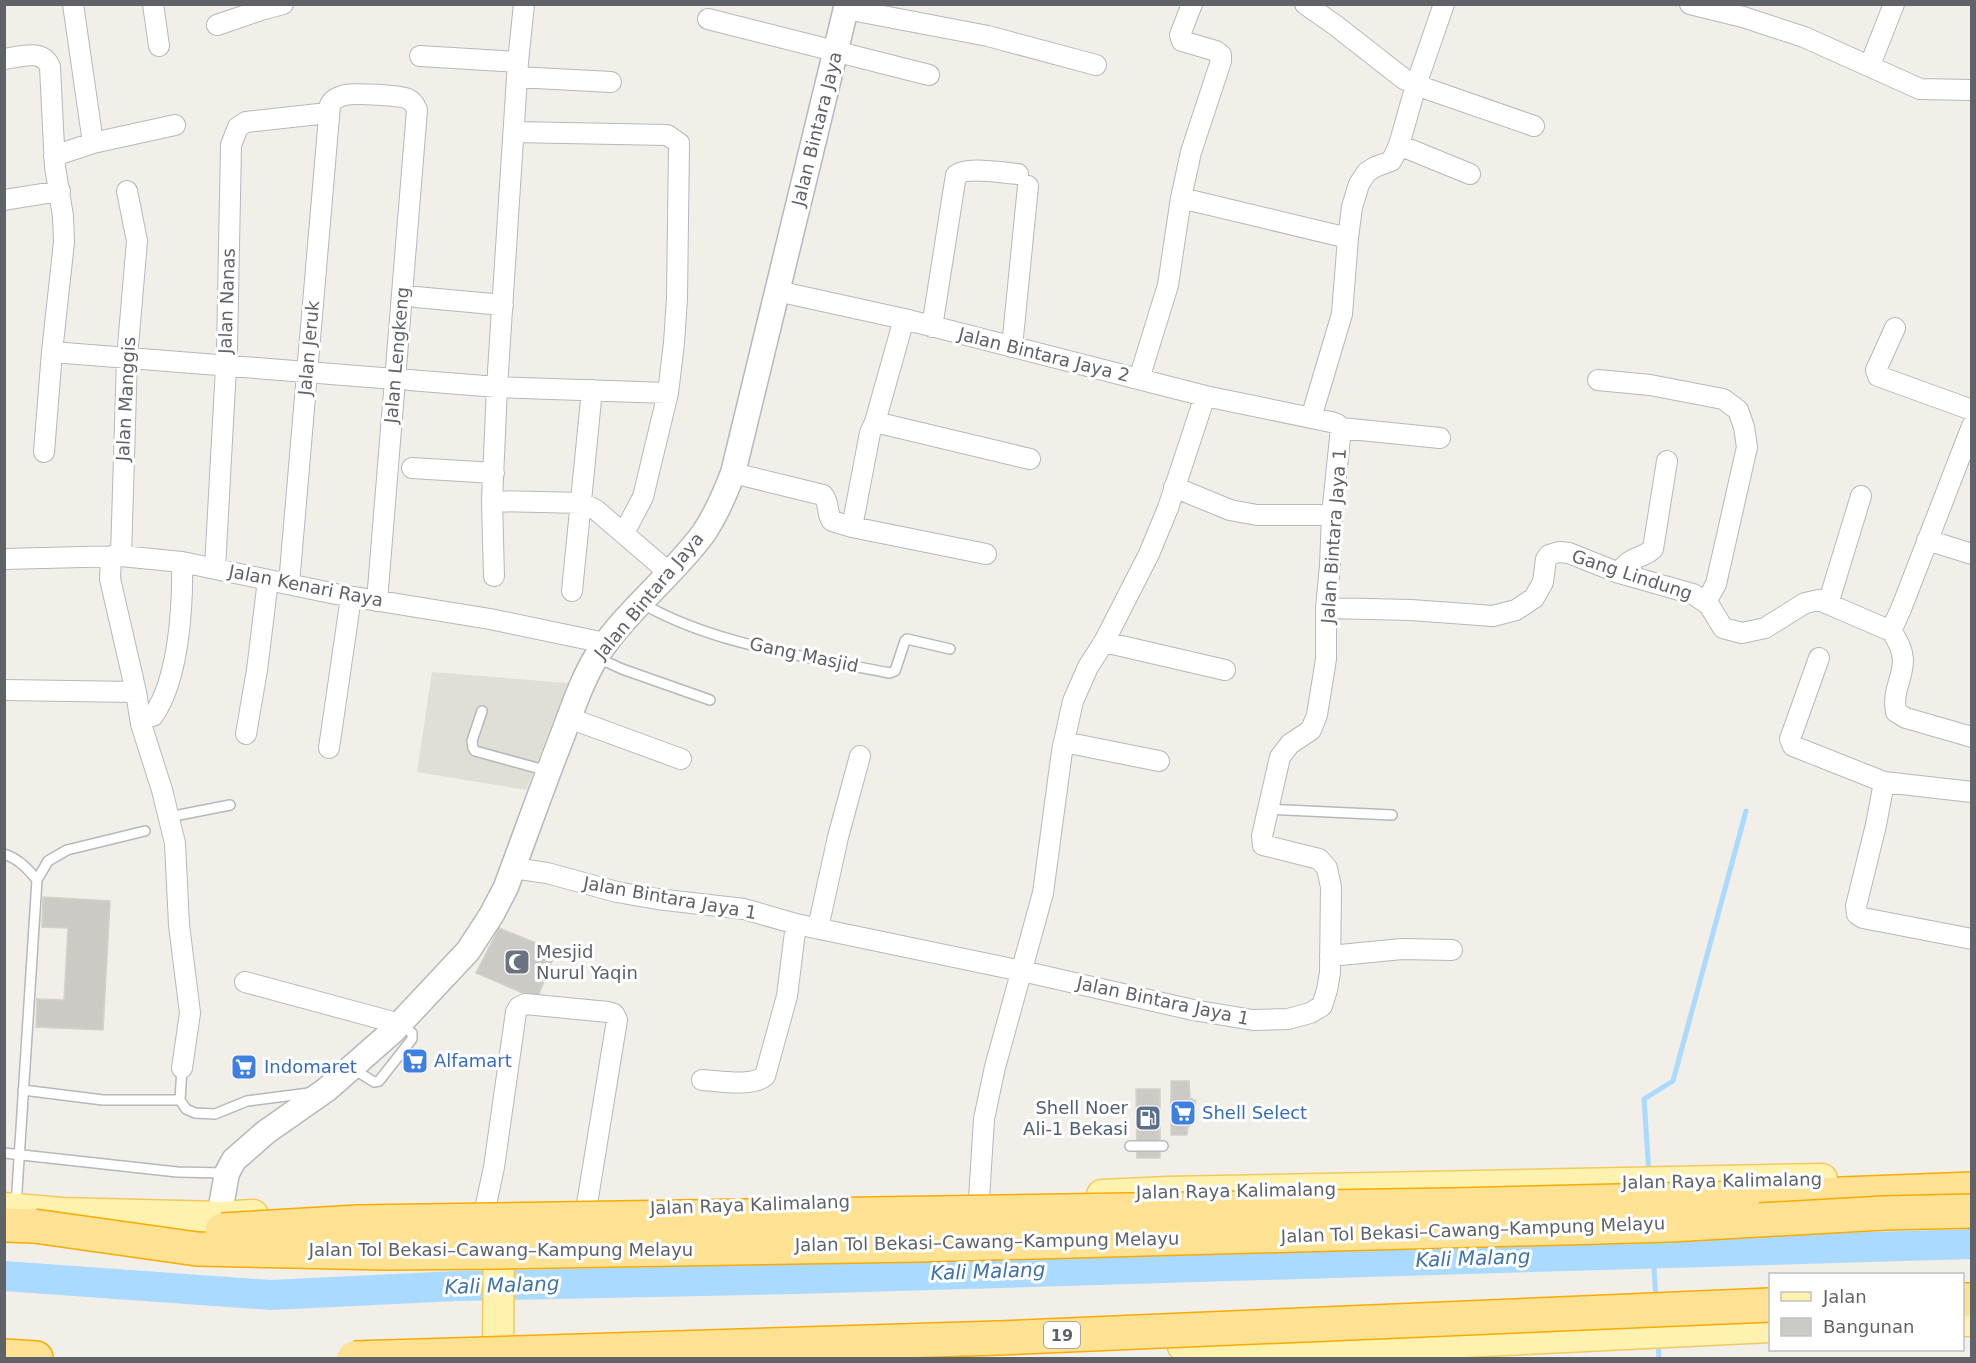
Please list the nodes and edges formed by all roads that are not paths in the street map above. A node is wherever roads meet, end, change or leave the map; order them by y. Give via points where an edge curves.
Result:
1 (73, 4) edge
2 (153, 4) edge
3 (283, 4) edge
4 (524, 4) edge
5 (1192, 4) edge
6 (1305, 4) edge
7 (1444, 4) edge
8 (1690, 4) edge
9 (1894, 4) edge
10 (260, 7) edge
11 (846, 7) edge
12 (708, 20) dead end
13 (217, 25) dead end
14 (159, 46) dead end
15 (836, 52) junction
16 (420, 56) dead end
17 (4, 59) edge
18 (1096, 65) dead end
19 (1870, 65) junction
20 (517, 70) junction
21 (929, 75) dead end
22 (611, 82) dead end
23 (1416, 85) junction
24 (1971, 90) edge
25 (328, 113) junction
26 (175, 125) dead end
27 (1534, 126) dead end
28 (514, 132) junction
29 (93, 143) junction
30 (1399, 145) junction
31 (54, 156) junction
32 (1470, 174) dead end
33 (60, 191) junction
34 (127, 191) dead end
35 (1181, 198) junction
36 (4, 200) edge
37 (1348, 238) junction
38 (777, 291) junction
39 (416, 297) dead end
40 (502, 305) junction
41 (904, 319) junction
42 (932, 327) junction
43 (1895, 328) dead end
44 (1012, 347) junction
45 (52, 352) junction
46 (127, 358) junction
47 (225, 366) junction
48 (307, 372) junction
49 (402, 379) junction
50 (1139, 379) junction
51 (1598, 380) dead end
52 (497, 387) junction
53 (592, 390) junction
54 (668, 393) junction
55 (1205, 396) junction
56 (1971, 410) edge
57 (1311, 418) junction
58 (875, 422) junction
59 (1971, 426) edge
60 (1341, 428) junction
61 (1440, 438) dead end
62 (45, 452) dead end
63 (1030, 459) dead end
64 (1667, 462) dead end
65 (412, 468) dead end
66 (494, 473) junction
67 (733, 473) junction
68 (1174, 487) junction
69 (1860, 496) dead end
70 (492, 501) junction
71 (582, 503) junction
72 (1332, 516) junction
73 (852, 527) junction
74 (624, 533) junction
75 (1927, 540) junction
76 (986, 554) dead end
77 (1971, 554) edge
78 (116, 556) junction
79 (4, 559) edge
80 (182, 562) junction
81 (215, 568) junction
82 (1619, 573) junction
83 (668, 574) junction
84 (494, 576) dead end
85 (268, 579) junction
86 (289, 584) junction
87 (572, 591) dead end
88 (351, 597) junction
89 (377, 601) junction
90 (1706, 602) junction
91 (640, 603) junction
92 (1828, 604) junction
93 (1326, 608) junction
94 (1891, 631) junction
95 (1104, 642) junction
96 (950, 649) dead end
97 (601, 650) junction
98 (1819, 658) dead end
99 (1225, 670) dead end
100 (4, 690) edge
101 (136, 692) junction
102 (710, 700) dead end
103 (482, 711) dead end
104 (153, 716) dead end
105 (569, 718) junction
106 (246, 734) dead end
107 (1971, 737) edge
108 (1064, 741) junction
109 (329, 748) dead end
110 (860, 756) dead end
111 (681, 759) dead end
112 (1159, 760) dead end
113 (548, 771) junction
114 (1884, 782) junction
115 (1971, 792) edge
116 (230, 805) dead end
117 (1267, 809) junction
118 (1392, 815) dead end
119 (169, 817) junction
120 (146, 831) dead end
121 (4, 854) edge
122 (513, 868) junction
123 (37, 880) junction
124 (796, 924) junction
125 (818, 928) junction
126 (1971, 939) edge
127 (1452, 950) dead end
128 (1330, 956) junction
129 (1022, 970) junction
130 (245, 982) dead end
131 (400, 1024) junction
132 (182, 1068) joint
133 (702, 1080) dead end
134 (23, 1090) junction
135 (326, 1090) junction
136 (180, 1100) junction
137 (1130, 1146) dead end
138 (1164, 1146) dead end
139 (4, 1154) edge
140 (19, 1154) junction
141 (228, 1173) junction
142 (1971, 1176) edge
143 (1971, 1189) edge
144 (979, 1199) junction
145 (586, 1210) junction
146 (1971, 1211) edge
147 (15, 1217) edge
148 (219, 1217) junction
149 (496, 1228) junction
150 (1769, 1305) edge
151 (1769, 1327) edge
152 (498, 1348) edge
153 (1228, 1352) edge
154 (4, 1356) edge
155 (886, 1358) edge
156 (36, 1359) edge
157 (354, 1359) edge
158 (848, 1359) edge

1 - 29 street
2 - 14 street
3 - 10 street
4 - 20 street
5 - 35 street via 1179,35 1182,41 1216,51 1221,61 1191,152
6 - 23 street
7 - 23 street
8 - 19 street via 1804,37
9 - 19 street
10 - 13 street
11 - 15 street, Jalan Bintara Jaya
11 - 18 street via 988,36
12 - 15 street
15 - 21 street
15 - 38 street, Jalan Bintara Jaya
16 - 20 street
17 - 31 street via 33,55 47,60
19 - 24 street via 1920,89
20 - 22 street
20 - 28 street
23 - 27 street
23 - 30 street
25 - 47 street, Jalan Nanas via 246,122 235,134 231,145
25 - 48 street, Jalan Jeruk
25 - 49 street, Jalan Lengkeng via 332,101 347,94 403,97 417,110
26 - 29 street
28 - 40 street
28 - 54 street via 667,135 679,143 677,298
29 - 31 street
30 - 32 street
30 - 37 street via 1391,160 1375,166 1359,184
31 - 33 street
33 - 36 street
33 - 45 street via 64,243
34 - 46 street, Jalan Manggis via 137,241
35 - 37 street
35 - 50 street via 1168,285
37 - 57 street via 1342,314
38 - 41 street, Jalan Bintara Jaya 2
38 - 67 street, Jalan Bintara Jaya
39 - 40 street
40 - 52 street
41 - 42 street, Jalan Bintara Jaya 2
41 - 58 street
42 - 44 street, Jalan Bintara Jaya 2
42 - 44 street via 956,175 973,171 1023,180
43 - 56 street via 1876,370 1878,376
44 - 50 street, Jalan Bintara Jaya 2
45 - 46 street
45 - 62 street
46 - 47 street
46 - 78 street, Jalan Manggis
47 - 48 street
47 - 81 street, Jalan Nanas
48 - 49 street
48 - 86 street, Jalan Jeruk
49 - 52 street
49 - 89 street, Jalan Lengkeng
50 - 55 street, Jalan Bintara Jaya 2
51 - 90 street via 1723,399 1738,410 1747,447 1721,567
52 - 53 street
52 - 66 street
53 - 54 street
53 - 71 street
54 - 74 street via 643,497
55 - 57 street, Jalan Bintara Jaya 2
55 - 68 street
57 - 60 street, Jalan Bintara Jaya 1
58 - 63 street
58 - 73 street
59 - 75 street
60 - 61 street
60 - 72 street, Jalan Bintara Jaya 1
64 - 82 street via 1653,549 1628,562
65 - 66 street
66 - 70 street
67 - 73 street via 823,495 832,521
67 - 83 street, Jalan Bintara Jaya via 702,534
68 - 72 street via 1230,510 1257,515
68 - 95 street via 1149,554
69 - 92 street
70 - 71 street
70 - 84 street
71 - 74 street
71 - 87 street
72 - 93 street, Jalan Bintara Jaya 1
73 - 76 street
74 - 83 street
75 - 77 street
75 - 94 street
78 - 79 street, Jalan Kenari Raya
78 - 80 street, Jalan Kenari Raya
78 - 101 street, Jalan Manggis via 110,579
80 - 81 street, Jalan Kenari Raya
80 - 104 street via 179,632 169,684
81 - 85 street, Jalan Kenari Raya
82 - 90 street, Gang Lindung via 1687,591
82 - 93 street, Gang Lindung via 1553,552 1546,559 1543,582 1534,598 1516,610 1493,616
83 - 91 street, Jalan Bintara Jaya
85 - 86 street, Jalan Kenari Raya
85 - 106 street
86 - 88 street, Jalan Kenari Raya
88 - 89 street, Jalan Kenari Raya
88 - 109 street
89 - 97 street, Jalan Kenari Raya via 545,629
90 - 92 street, Gang Lindung via 1723,628 1742,633 1765,628 1805,603 1819,600
91 - 96 lane, Gang Masjid via 664,616 735,641 889,673 895,671 907,639
91 - 97 street, Jalan Bintara Jaya
92 - 94 street
93 - 117 street, Jalan Bintara Jaya 1 via 1326,659 1317,715 1311,730 1290,744 1280,757
94 - 107 street via 1899,641 1904,663 1894,704 1896,712
95 - 99 street
95 - 108 street via 1073,701
97 - 102 lane via 622,669
97 - 105 street, Jalan Bintara Jaya
98 - 114 street via 1791,743
100 - 101 street
101 - 119 street, Jalan Manggis via 141,724
103 - 113 lane via 472,741 475,751
105 - 111 street
105 - 113 street, Jalan Bintara Jaya
108 - 112 street
108 - 129 street via 1043,893
110 - 125 street
113 - 122 street, Jalan Bintara Jaya
114 - 115 street
114 - 126 street via 1857,914
116 - 119 lane
117 - 118 lane
117 - 128 street, Jalan Bintara Jaya 1 via 1263,845 1318,859 1327,868 1331,888
119 - 132 street, Jalan Manggis via 175,843 179,925 190,1013
120 - 123 lane via 67,850 48,861
121 - 123 lane via 12,856
122 - 124 street, Jalan Bintara Jaya 1 via 617,892 744,909
122 - 131 street, Jalan Bintara Jaya via 492,914 468,951
123 - 134 lane
124 - 125 street, Jalan Bintara Jaya 1
124 - 133 street via 787,996 765,1076 748,1082
125 - 129 street, Jalan Bintara Jaya 1
127 - 128 street via 1402,949
128 - 129 street, Jalan Bintara Jaya 1 via 1328,990 1322,1006 1288,1019 1253,1020 1193,1010
129 - 144 street via 984,1119
130 - 131 street
131 - 135 street, Jalan Bintara Jaya
132 - 136 lane
134 - 136 lane via 103,1100
134 - 140 lane
135 - 136 lane via 247,1101 215,1114 195,1113
135 - 141 street, Jalan Bintara Jaya via 247,1148 234,1160
137 - 138 lane
139 - 140 lane
140 - 141 lane via 177,1172
140 - 147 lane
141 - 148 street, Jalan Bintara Jaya
142 - 144 main road, Jalan Raya Kalimalang
143 - 147 highway, bridge via 1452,1205 370,1221 214,1231
144 - 145 main road, Jalan Raya Kalimalang
145 - 149 main road, Jalan Raya Kalimalang
145 - 149 street via 617,1020 608,1012 525,1004 516,1012 494,1167
146 - 147 highway, Jalan Tol Bekasi–Cawang–Kampung Melayu, bridge via 1599,1227 917,1245 410,1253 197,1249
147 - 148 main road, Jalan Raya Kalimalang via 62,1213
148 - 149 main road, Jalan Raya Kalimalang via 244,1230
149 - 152 main road
150 - 157 highway, 19, bridge via 998,1338
151 - 153 main road
153 - 155 main road
154 - 156 highway
155 - 158 main road

